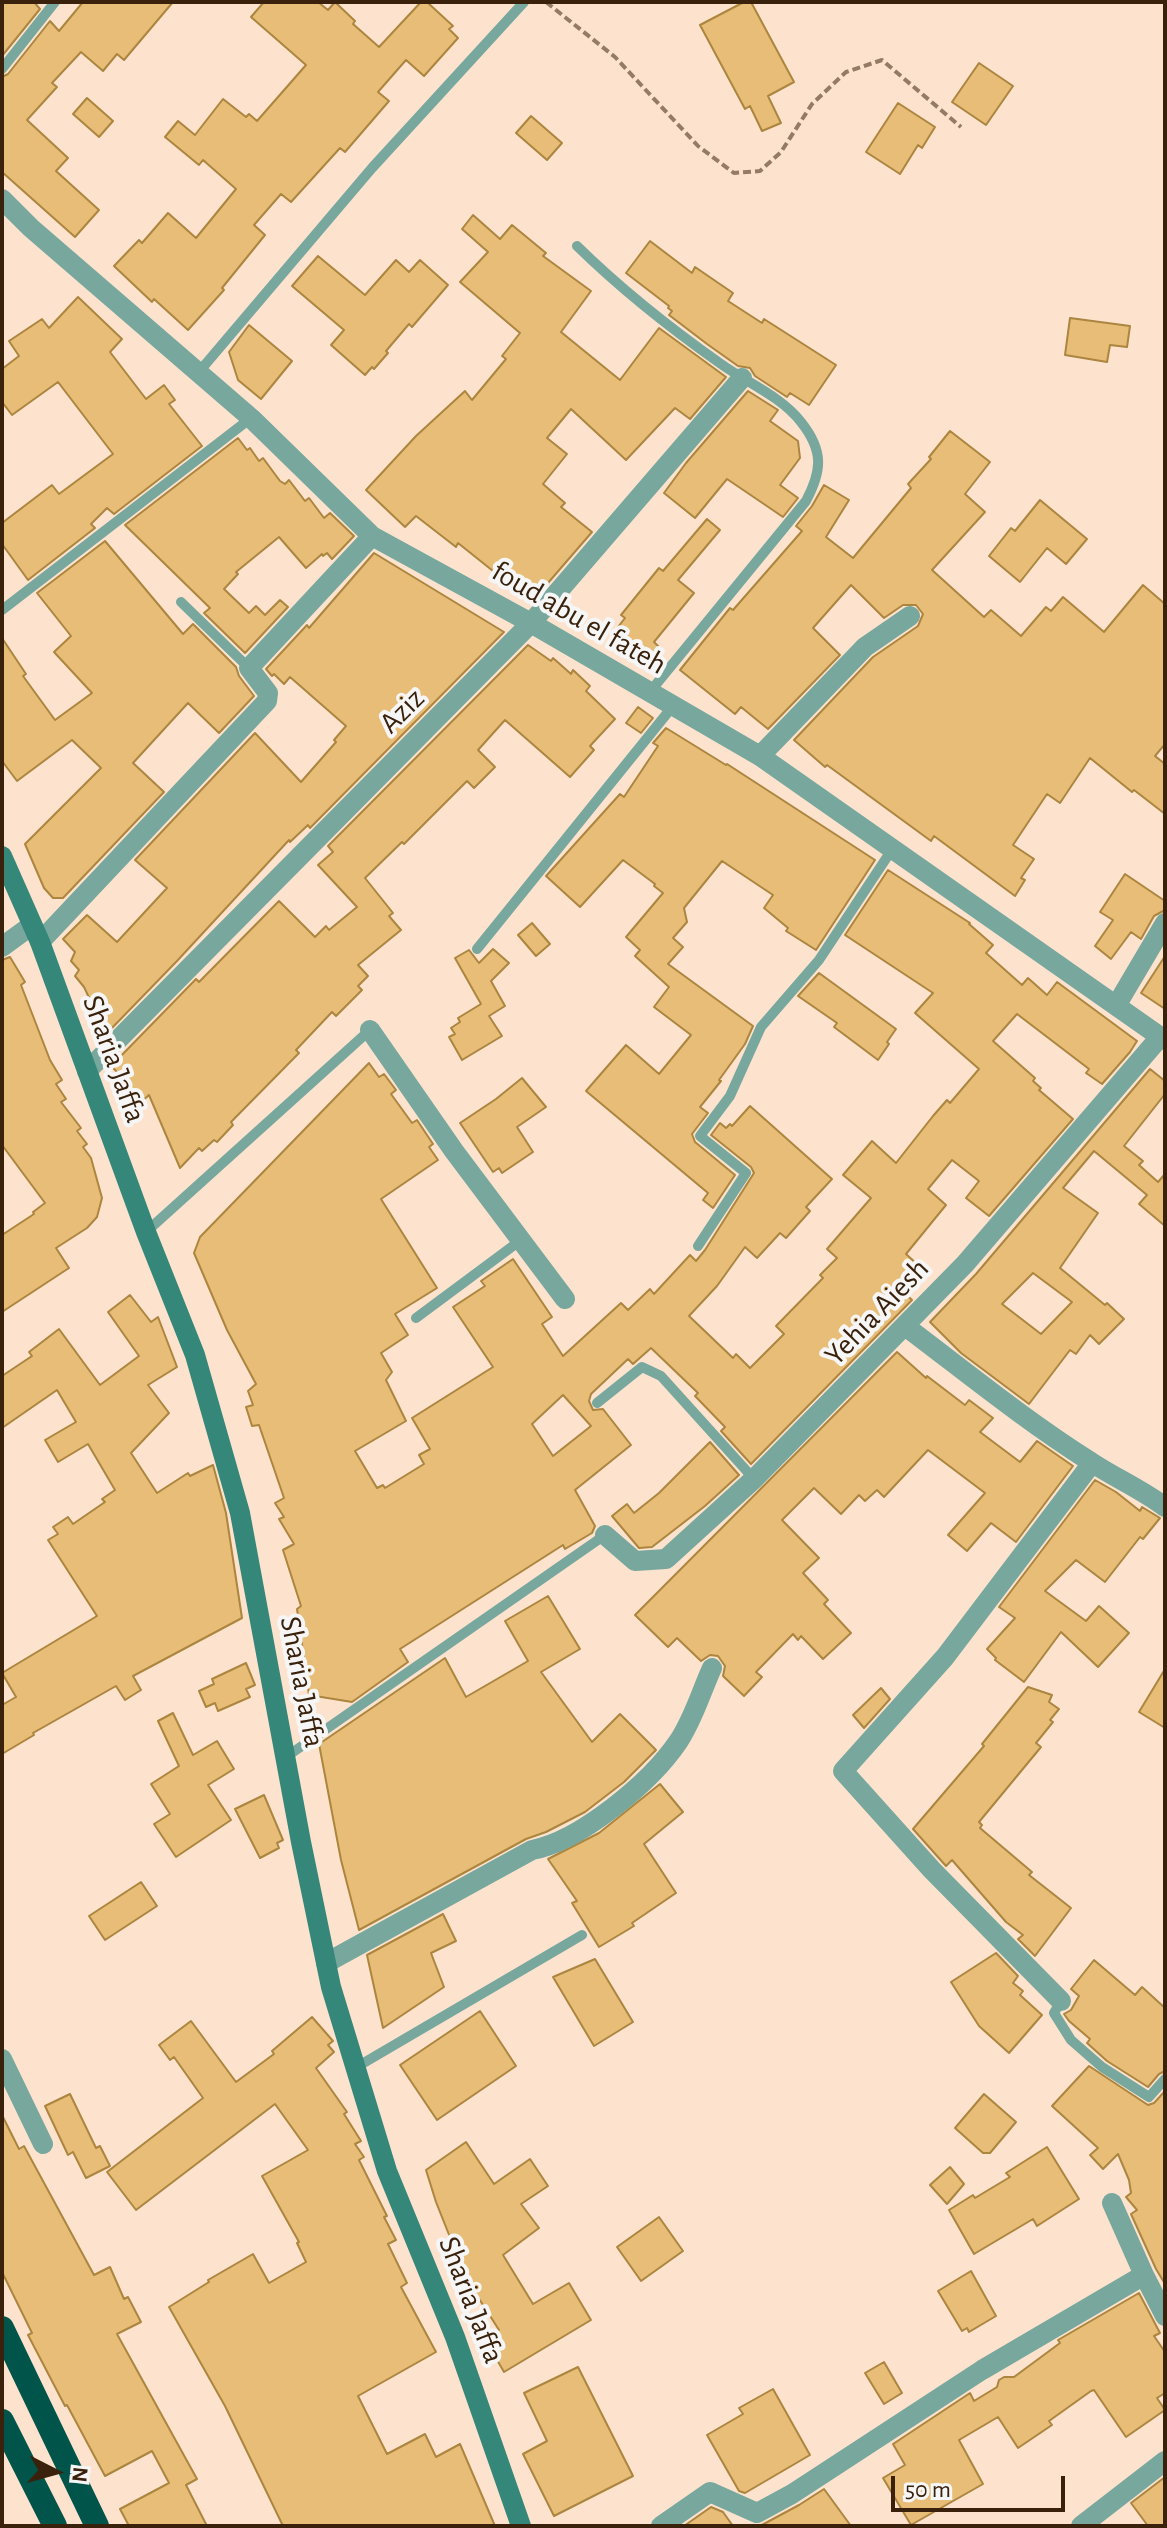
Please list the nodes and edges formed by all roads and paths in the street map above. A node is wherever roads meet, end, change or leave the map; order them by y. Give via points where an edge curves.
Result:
1 (55, 2) edge
2 (524, 2) edge
3 (546, 2) edge
4 (2, 69) edge
5 (961, 127) dead end
6 (2, 199) edge
7 (577, 246) dead end
8 (198, 373) junction
9 (742, 378) junction
10 (251, 418) junction
11 (372, 536) junction
12 (181, 602) dead end
13 (2, 610) edge
14 (910, 616) dead end
15 (531, 623) junction
16 (249, 668) junction
17 (649, 693) junction
18 (673, 706) junction
19 (760, 756) junction
20 (893, 848) junction
21 (2, 856) edge
22 (1165, 923) edge
23 (36, 933) junction
24 (2, 947) edge
25 (477, 949) dead end
26 (1116, 1006) junction
27 (370, 1030) joint
28 (1162, 1039) edge
29 (87, 1071) junction
30 (146, 1232) junction
31 (521, 1240) junction
32 (698, 1246) dead end
33 (565, 1299) dead end
34 (416, 1318) dead end
35 (905, 1326) junction
36 (597, 1403) dead end
37 (1092, 1463) junction
38 (754, 1479) junction
39 (1165, 1507) edge
40 (605, 1535) joint
41 (712, 1668) dead end
42 (286, 1757) junction
43 (582, 1935) dead end
44 (326, 1963) junction
45 (1061, 2001) joint
46 (2, 2059) edge
47 (355, 2068) junction
48 (1165, 2079) edge
49 (43, 2144) dead end
50 (1112, 2203) dead end
51 (1144, 2275) junction
52 (1165, 2316) edge
53 (2, 2328) edge
54 (2, 2421) edge
55 (1165, 2461) edge
56 (55, 2526) edge
57 (97, 2526) edge
58 (521, 2526) edge
59 (661, 2526) edge
60 (1081, 2526) edge

1 - 4 lane
2 - 8 lane via 372,168
3 - 5 path via 615,57 698,146 734,173 760,171 781,152 812,104 846,72 882,60
6 - 8 street, foud abu el fateh
7 - 9 lane via 625,293
8 - 10 street, foud abu el fateh
9 - 15 street, Aziz
9 - 17 lane via 802,423 818,454 817,481 783,532
10 - 11 street, foud abu el fateh
10 - 13 lane
11 - 15 street, foud abu el fateh
11 - 16 street
12 - 16 lane
14 - 19 street via 865,647
15 - 17 street, foud abu el fateh
15 - 29 street, Aziz
16 - 23 street via 268,693 267,701
17 - 18 street, foud abu el fateh
18 - 19 street, foud abu el fateh
18 - 25 lane
19 - 20 street, foud abu el fateh
20 - 26 street, foud abu el fateh
20 - 32 lane via 819,960 761,1027 730,1096 700,1136 746,1173
21 - 23 street, Sharia Jaffa
22 - 26 street
23 - 24 street
23 - 29 street, Sharia Jaffa
26 - 28 street, foud abu el fateh
27 - 30 lane
27 - 31 street
28 - 35 street, Yehia Aiesh
29 - 30 street, Sharia Jaffa
30 - 42 street, Sharia Jaffa via 195,1355 240,1513
31 - 33 street
31 - 34 lane
35 - 37 street
35 - 38 street, Yehia Aiesh
36 - 38 lane via 642,1367 652,1371
37 - 39 street
37 - 45 street via 945,1657 843,1771
38 - 40 street, Yehia Aiesh via 666,1559 635,1561
40 - 42 lane
41 - 44 street via 679,1740 654,1770 591,1824 553,1846 532,1850
42 - 44 street, Sharia Jaffa
43 - 47 lane
44 - 47 street, Sharia Jaffa
45 - 48 lane via 1054,2013 1071,2040 1102,2067 1149,2097
46 - 49 street
47 - 58 street, Sharia Jaffa via 387,2171 455,2337
50 - 51 street
51 - 52 street
51 - 59 street via 982,2370 769,2507 757,2513 710,2492
53 - 57 highway
54 - 56 highway
55 - 60 street

